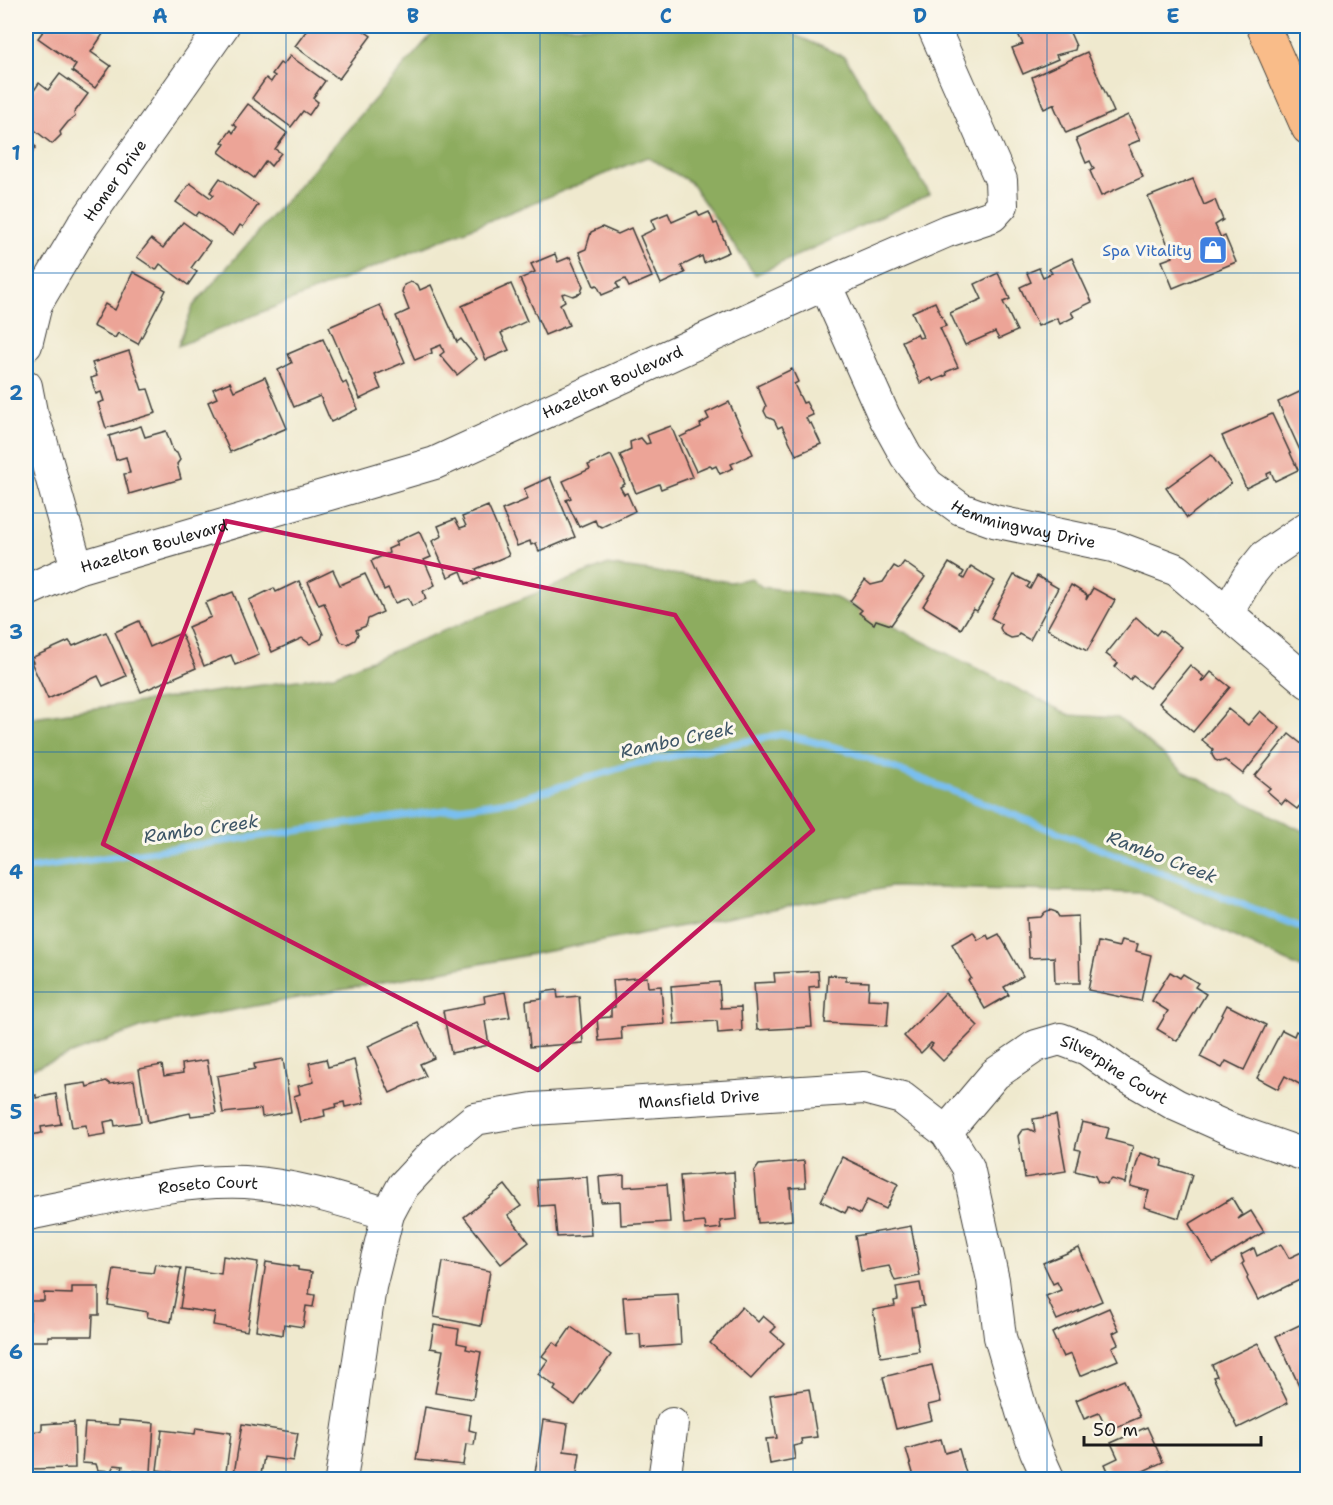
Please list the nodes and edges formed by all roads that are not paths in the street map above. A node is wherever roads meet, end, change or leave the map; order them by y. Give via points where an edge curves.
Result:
1 (223, 26) edge
2 (933, 26) edge
3 (1263, 26) edge
4 (1308, 128) edge
5 (825, 284) junction
6 (26, 345) edge
7 (26, 386) edge
8 (1308, 527) edge
9 (77, 568) junction
10 (26, 591) edge
11 (1227, 613) junction
12 (1308, 682) edge
13 (946, 1132) junction
14 (1308, 1156) edge
15 (28, 1214) dead end
16 (388, 1214) junction
17 (672, 1424) dead end
18 (341, 1479) edge
19 (664, 1479) edge
20 (1049, 1479) edge

1 - 6 street, Homer Drive via 83,225 36,304
2 - 5 street, Hazelton Boulevard via 1001,180 1002,205 992,216 947,231
3 - 4 main road
5 - 9 street, Hazelton Boulevard via 435,463
5 - 11 street, Hemmingway Drive via 884,416 928,485 962,509 993,521 1113,546 1177,570
7 - 9 street
8 - 11 street via 1264,557
9 - 10 street, Hazelton Boulevard
11 - 12 street, Hemmingway Drive
13 - 14 street, Silverpine Court via 995,1074 1036,1046 1060,1039 1087,1049 1176,1105
13 - 16 street, Mansfield Drive via 902,1098 864,1088 533,1109 475,1119 437,1149 403,1186
13 - 20 street, Mansfield Drive via 968,1167 993,1280 999,1337 1032,1441
15 - 16 street, Roseto Court via 184,1185 244,1182 324,1195
16 - 18 street, Mansfield Drive via 370,1287
17 - 19 street

